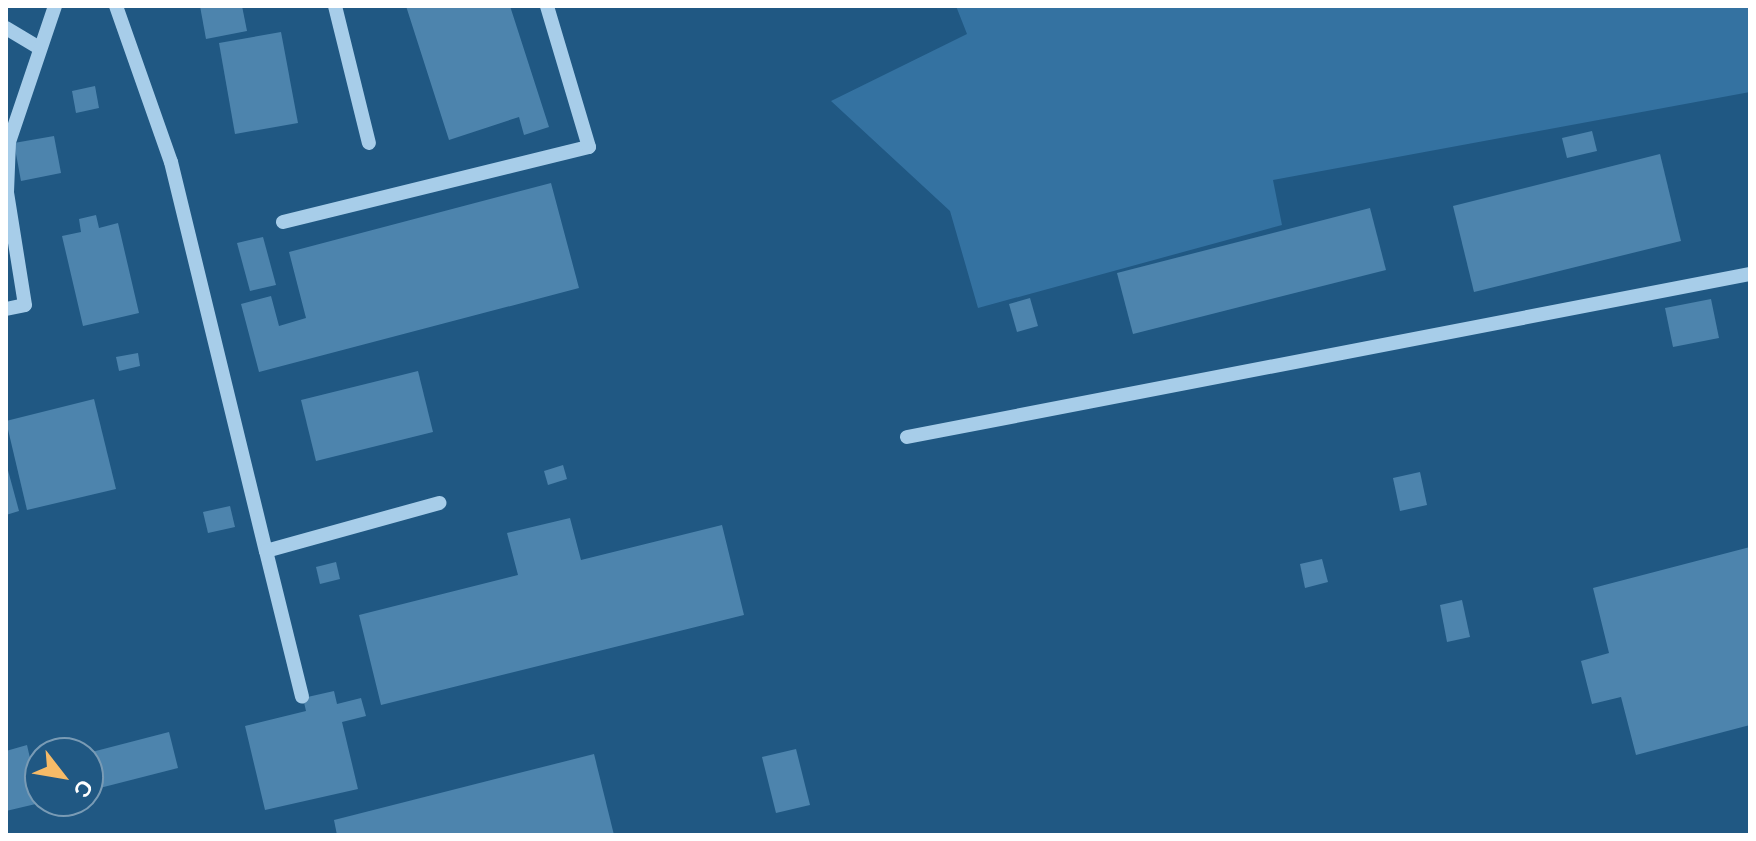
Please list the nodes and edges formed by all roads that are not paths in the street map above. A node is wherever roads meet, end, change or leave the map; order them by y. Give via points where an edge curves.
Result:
1 (55, 6) edge
2 (116, 6) edge
3 (335, 6) edge
4 (547, 6) edge
5 (6, 28) edge
6 (39, 48) junction
7 (369, 143) dead end
8 (283, 222) dead end
9 (1750, 274) edge
10 (6, 309) edge
11 (907, 437) dead end
12 (439, 503) dead end
13 (266, 551) junction
14 (302, 697) dead end

1 - 6 lane
2 - 13 lane via 171,162
3 - 7 lane
4 - 8 lane via 589,147
5 - 6 lane
6 - 10 lane via 9,142 7,192 25,305
9 - 11 lane
12 - 13 lane
13 - 14 lane

